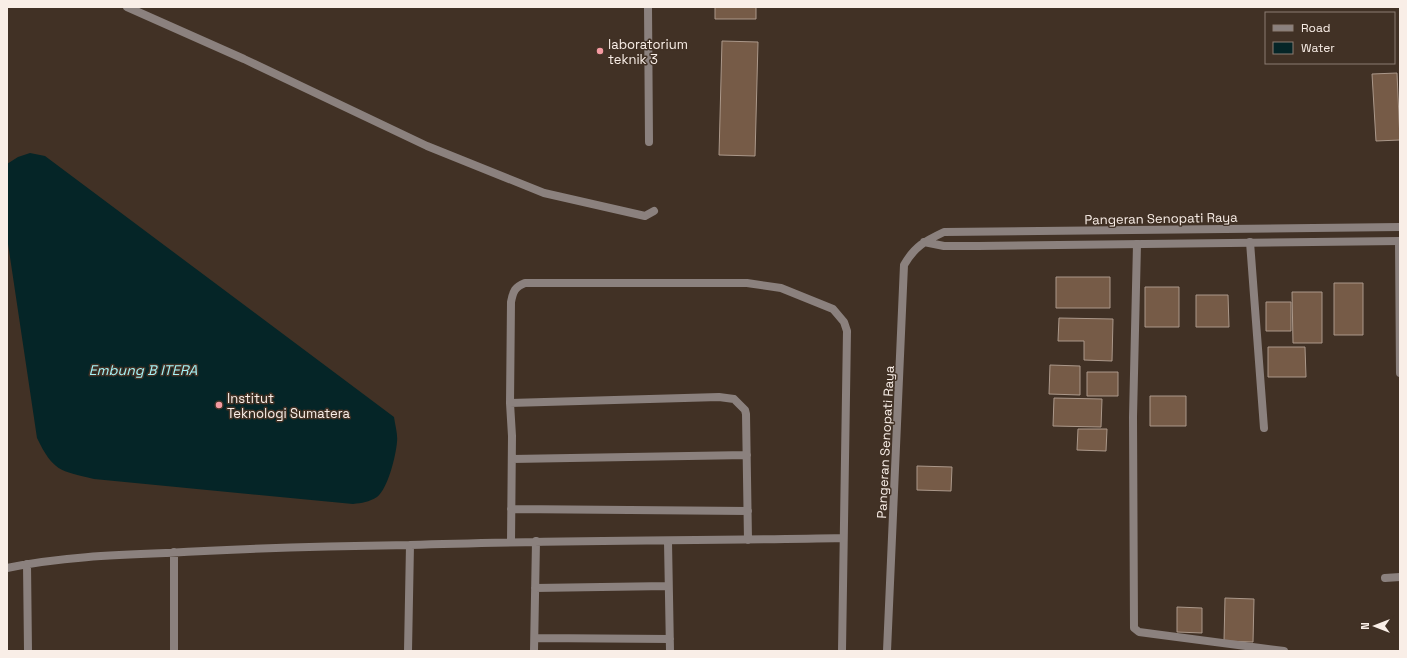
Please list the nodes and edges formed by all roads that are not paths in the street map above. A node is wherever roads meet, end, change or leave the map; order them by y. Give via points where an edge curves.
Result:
1 (127, 7) edge
2 (648, 7) edge
3 (649, 142) dead end
4 (654, 211) dead end
5 (1400, 227) edge
6 (1399, 241) edge
7 (924, 242) junction
8 (1250, 242) junction
9 (1138, 244) junction
10 (1400, 373) edge
11 (510, 403) junction
12 (1264, 428) dead end
13 (747, 455) junction
14 (512, 459) junction
15 (511, 509) junction
16 (748, 511) junction
17 (843, 538) junction
18 (748, 540) junction
19 (536, 541) junction
20 (511, 542) junction
21 (668, 542) junction
22 (410, 545) junction
23 (174, 552) junction
24 (27, 564) junction
25 (7, 568) edge
26 (1400, 577) edge
27 (1385, 578) dead end
28 (668, 586) junction
29 (535, 588) junction
30 (535, 638) junction
31 (670, 639) junction
32 (28, 651) edge
33 (174, 651) edge
34 (408, 651) edge
35 (534, 651) edge
36 (670, 651) edge
37 (842, 651) edge
38 (888, 651) edge
39 (1284, 651) edge

1 - 4 street via 244,59 427,146 544,193 645,216
2 - 3 street
5 - 7 street, Pangeran Senopati Raya via 944,232
6 - 8 street, Pangeran Senopati Raya
6 - 10 street
7 - 9 street, Pangeran Senopati Raya via 944,246
7 - 38 street, Pangeran Senopati Raya via 912,252 904,265
8 - 9 street, Pangeran Senopati Raya
8 - 12 street
9 - 39 street via 1133,417 1134,628 1139,632
11 - 13 street via 719,397 734,399 746,414
11 - 14 street
11 - 17 street via 512,292 525,283 747,284 781,288 832,310 844,322 847,331
13 - 14 street
13 - 16 street
14 - 15 street
15 - 16 street
15 - 20 street
16 - 18 street
17 - 18 street
17 - 37 street
18 - 21 street
19 - 20 street
19 - 21 street
19 - 29 street
20 - 22 street
21 - 28 street
22 - 23 street via 289,546
22 - 34 street
23 - 24 street via 98,556
23 - 33 street
24 - 25 street
24 - 32 street
26 - 27 street
28 - 29 street
28 - 31 street
29 - 30 street
30 - 31 street
30 - 35 street
31 - 36 street

